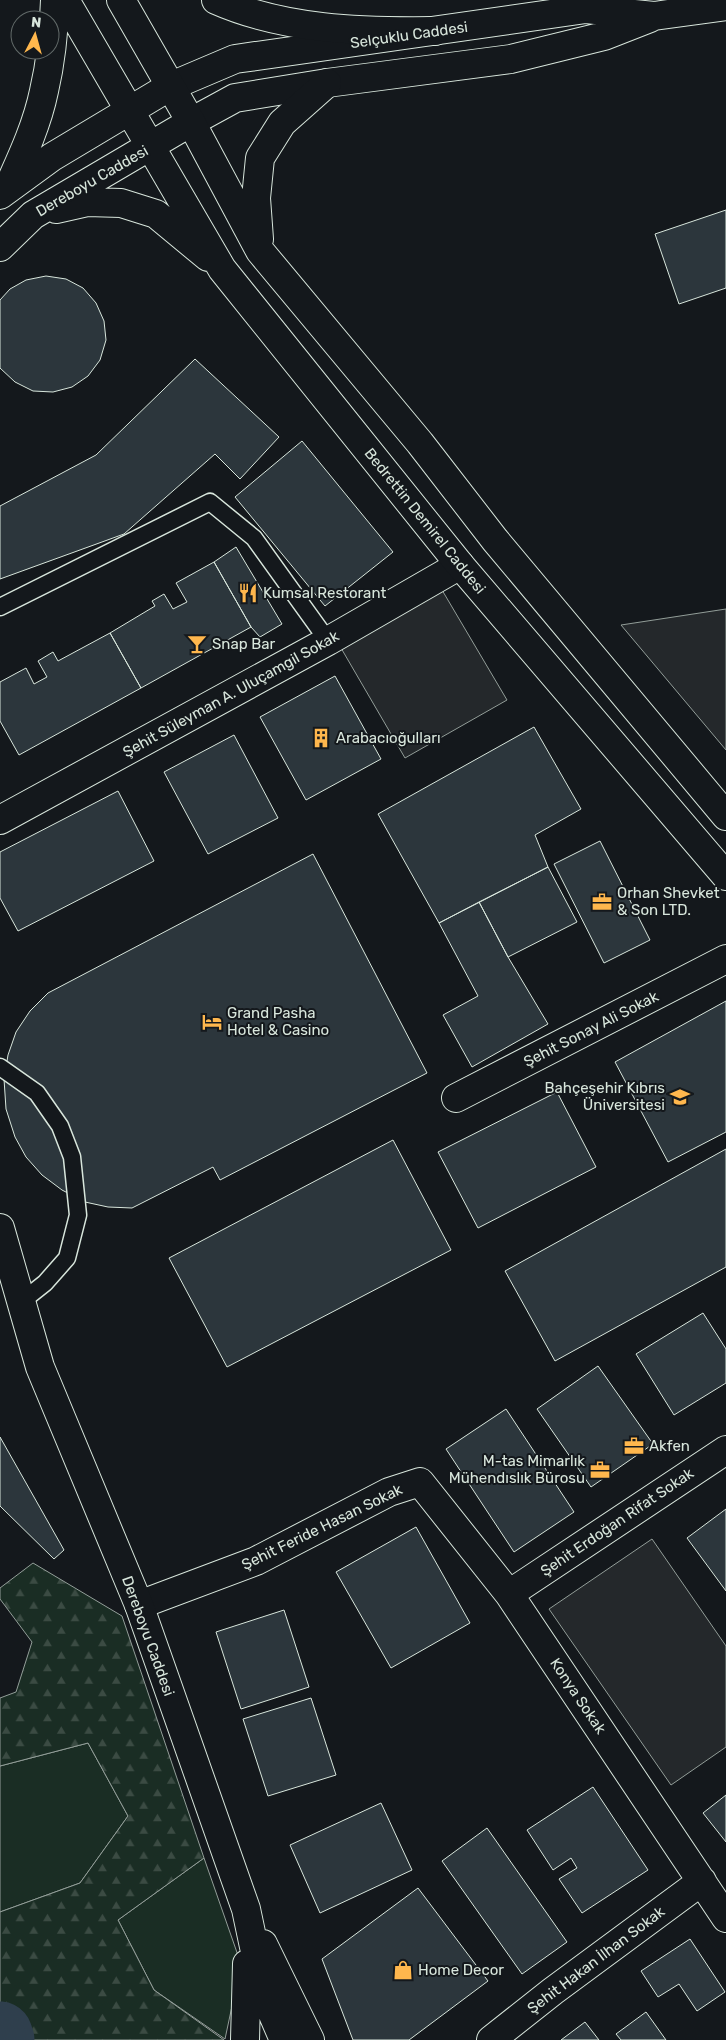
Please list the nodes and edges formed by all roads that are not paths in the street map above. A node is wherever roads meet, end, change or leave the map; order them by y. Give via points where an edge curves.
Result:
1 (54, 0) edge
2 (65, 0) edge
3 (121, 0) edge
4 (216, 0) edge
5 (726, 6) edge
6 (654, 16) junction
7 (435, 31) junction
8 (327, 82) junction
9 (169, 87) junction
10 (130, 111) junction
11 (191, 122) junction
12 (150, 147) junction
13 (4, 192) edge
14 (33, 215) junction
15 (0, 247) edge
16 (260, 250) junction
17 (222, 269) junction
18 (460, 565) junction
19 (0, 607) edge
20 (328, 641) junction
21 (726, 816) edge
22 (0, 820) edge
23 (726, 876) edge
24 (726, 959) edge
25 (0, 1067) edge
26 (456, 1098) dead end
27 (0, 1228) edge
28 (11, 1301) edge
29 (726, 1450) edge
30 (420, 1482) joint
31 (509, 1594) junction
32 (139, 1605) junction
33 (702, 1881) junction
34 (246, 1909) junction
35 (726, 1918) edge
36 (245, 2040) edge
37 (284, 2040) edge
38 (310, 2040) edge
39 (491, 2040) edge

1 - 13 main road via 54,33 44,93 28,143
2 - 10 main road, Bedrettin Demirel Caddesi
3 - 9 main road
4 - 7 main road via 234,8 295,23 372,32
5 - 6 main road, Selçuklu Caddesi
6 - 7 main road, Selçuklu Caddesi via 586,9
6 - 8 main road, Selçuklu Caddesi via 604,36 511,59
7 - 9 main road, Selçuklu Caddesi via 235,59
8 - 11 main road, Selçuklu Caddesi via 235,98
8 - 16 main road via 282,123 260,158 256,198
9 - 10 main road
9 - 11 main road
10 - 12 main road, Bedrettin Demirel Caddesi
10 - 13 main road via 52,157
11 - 12 main road, Dereboyu Caddesi
11 - 16 main road
12 - 14 main road, Dereboyu Caddesi
12 - 17 main road, Bedrettin Demirel Caddesi
14 - 15 main road, Dereboyu Caddesi
14 - 17 main road via 87,202 121,203 156,214
16 - 21 main road via 420,443 495,540
17 - 18 main road, Bedrettin Demirel Caddesi
18 - 20 main road, Şehit Süleyman A. Uluçamgil Sokak
18 - 23 main road, Bedrettin Demirel Caddesi
19 - 20 lane via 210,502 254,538
20 - 22 main road, Şehit Süleyman A. Uluçamgil Sokak
24 - 26 main road, Şehit Sonay Ali Sokak
25 - 28 lane via 37,1093 60,1126 72,1157 78,1215 67,1258 45,1282
27 - 28 main road, Dereboyu Caddesi
28 - 32 main road, Dereboyu Caddesi
29 - 31 main road, Şehit Erdoğan Rifat Sokak
30 - 31 main road, Konya Sokak
30 - 32 main road, Şehit Feride Hasan Sokak via 389,1492 256,1561
31 - 33 main road, Konya Sokak
32 - 34 main road, Dereboyu Caddesi
33 - 35 main road, Konya Sokak
33 - 39 main road, Şehit Hakan İlhan Sokak
34 - 36 main road
34 - 37 main road, Dereboyu Caddesi via 264,1994
34 - 38 main road, Dereboyu Caddesi

